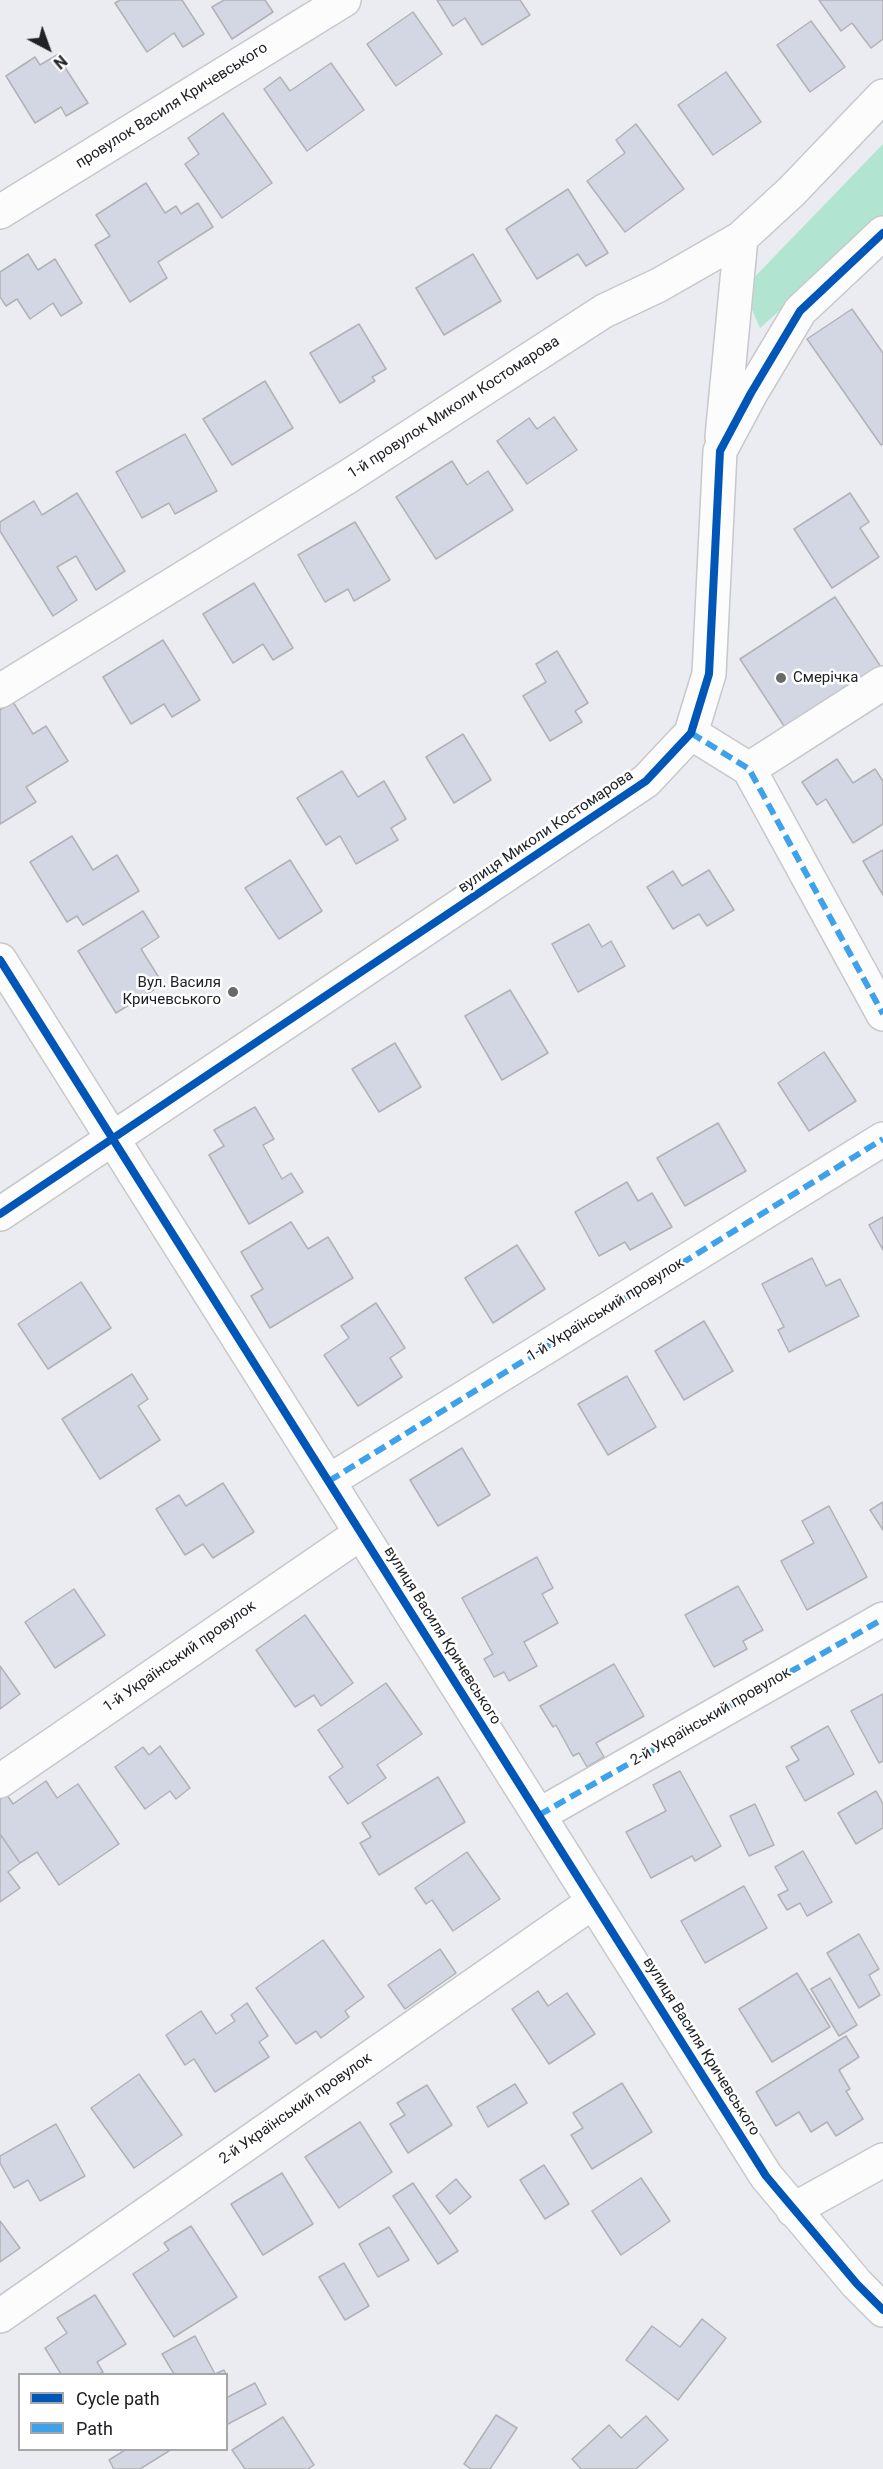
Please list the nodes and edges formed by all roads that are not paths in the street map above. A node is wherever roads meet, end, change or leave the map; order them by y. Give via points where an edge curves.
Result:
1 (344, 0) edge
2 (883, 96) edge
3 (0, 212) edge
4 (883, 232) edge
5 (741, 238) junction
6 (720, 451) junction
7 (883, 683) edge
8 (0, 691) edge
9 (691, 733) junction
10 (749, 769) junction
11 (0, 960) edge
12 (883, 1014) edge
13 (112, 1138) junction
14 (883, 1139) edge
15 (0, 1214) edge
16 (328, 1481) junction
17 (361, 1533) junction
18 (883, 1619) edge
19 (0, 1781) edge
20 (538, 1815) junction
21 (593, 1902) junction
22 (883, 2160) edge
23 (793, 2210) junction
24 (883, 2310) edge
25 (0, 2316) edge

1 - 3 street, провулок Василя Кричевського
2 - 5 street, 1-й провулок Миколи Костомарова
4 - 6 street, вулиця Миколи Костомарова via 800,311
5 - 6 street
5 - 8 street, 1-й провулок Миколи Костомарова via 604,312 349,476
6 - 9 street, вулиця Миколи Костомарова via 709,674
7 - 10 street
9 - 10 street
9 - 13 street, вулиця Миколи Костомарова via 646,781
10 - 12 street
11 - 13 street, вулиця Василя Кричевського
13 - 15 street, вулиця Миколи Костомарова
13 - 16 street, вулиця Василя Кричевського
14 - 16 street, 1-й Український провулок
16 - 17 street, вулиця Василя Кричевського
17 - 19 street, 1-й Український провулок
17 - 20 street, вулиця Василя Кричевського
18 - 20 street, 2-й Український провулок
20 - 21 street, вулиця Василя Кричевського
21 - 23 street, вулиця Василя Кричевського via 766,2176
21 - 25 street, 2-й Український провулок
22 - 23 street
23 - 24 street, вулиця Василя Кричевського

